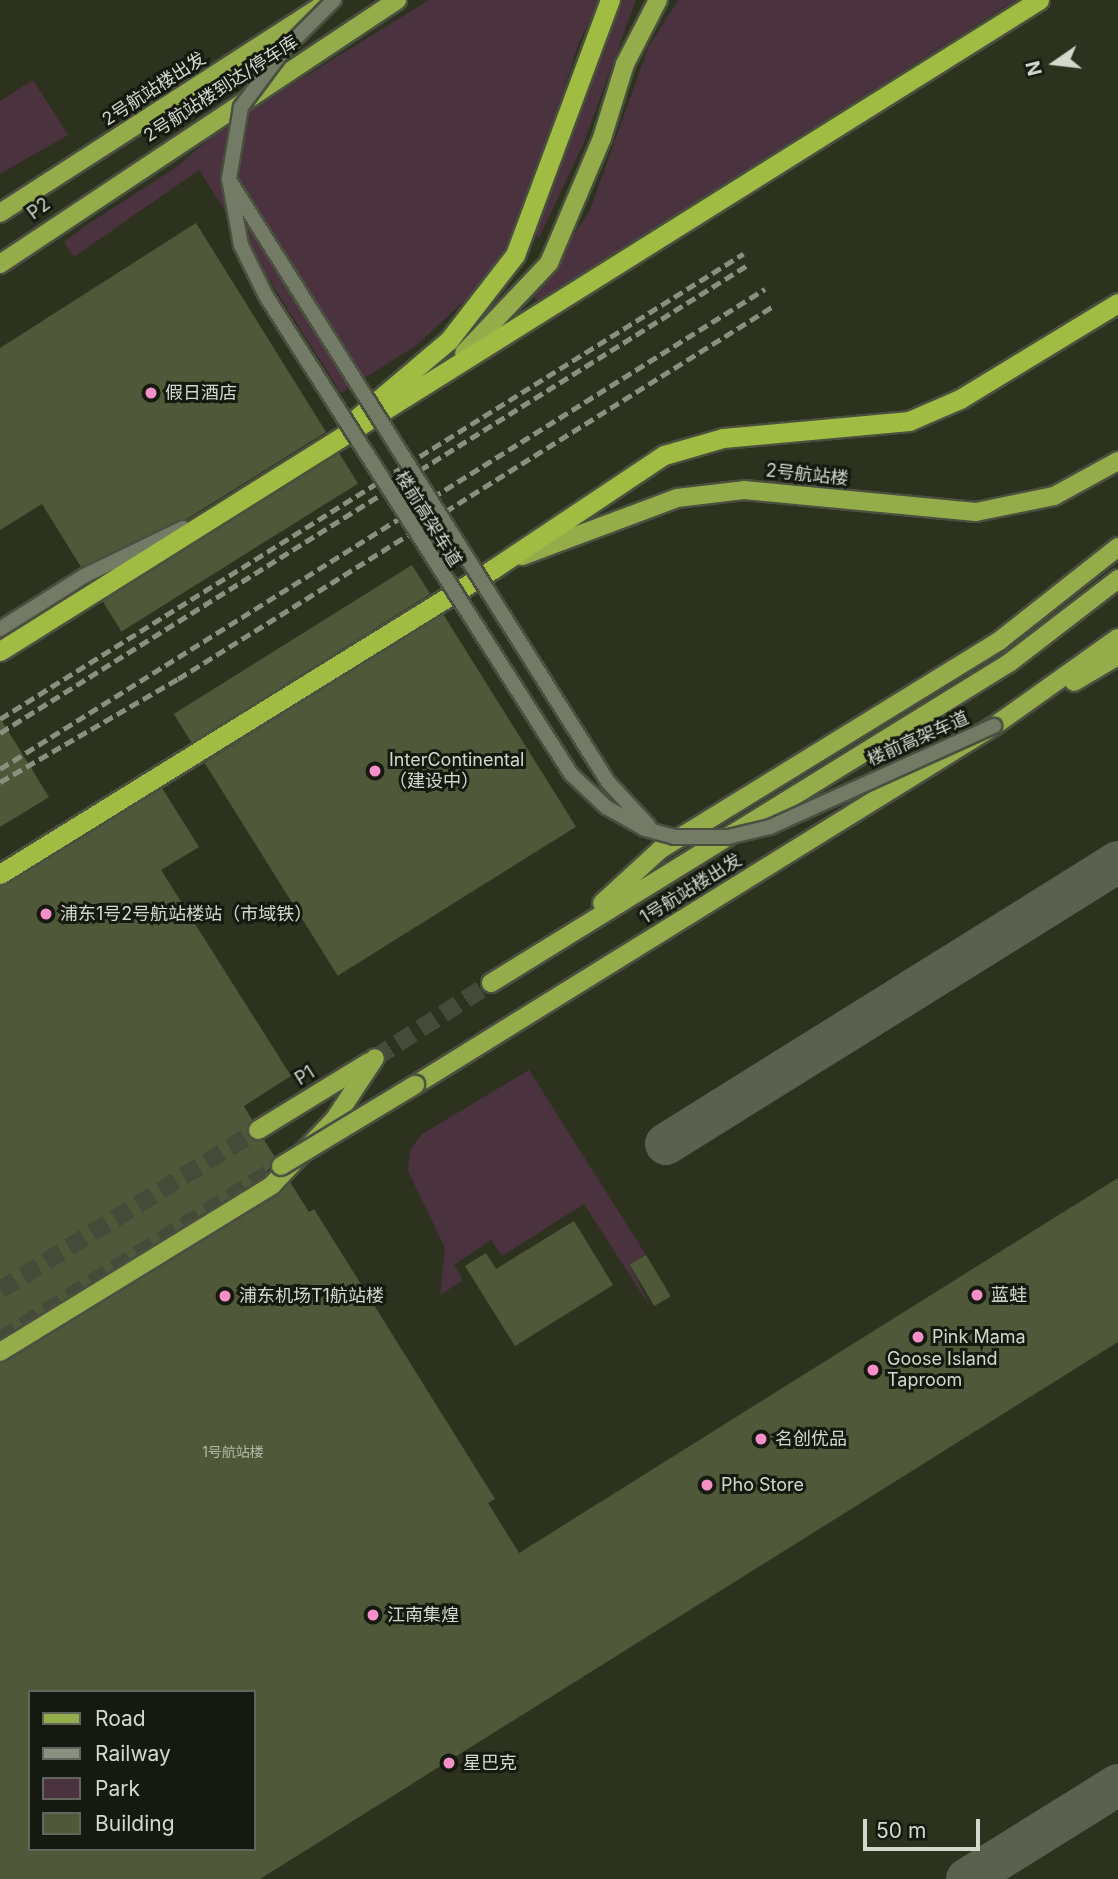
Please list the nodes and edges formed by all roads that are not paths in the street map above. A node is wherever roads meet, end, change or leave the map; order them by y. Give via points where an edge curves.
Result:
1 (332, 0) edge
2 (397, 0) edge
3 (610, 0) edge
4 (658, 0) edge
5 (1039, 0) edge
6 (229, 179) junction
7 (0, 213) edge
8 (69, 213) joint
9 (0, 264) edge
10 (1118, 303) edge
11 (381, 416) junction
12 (1118, 461) edge
13 (289, 473) junction
14 (233, 507) junction
15 (1118, 547) edge
16 (494, 569) junction
17 (1118, 579) edge
18 (0, 629) edge
19 (1118, 638) edge
20 (0, 651) edge
21 (1118, 656) edge
22 (994, 726) junction
23 (792, 772) junction
24 (726, 833) junction
25 (659, 834) junction
26 (0, 874) edge
27 (578, 928) junction
28 (491, 983) tunnel mouth
29 (258, 1130) tunnel mouth
30 (281, 1166) tunnel mouth
31 (0, 1352) edge

1 - 6 street, 楼前高架车道, bridge via 247,97 234,126
1 - 7 main road, 2号航站楼出发
2 - 8 main road, 2号航站楼到达/停车库
3 - 13 highway via 536,212 505,272 449,340
4 - 11 main road via 625,64 597,151 549,263 473,346
5 - 11 highway
6 - 25 street, 楼前高架车道, bridge via 608,782
6 - 25 street, 楼前高架车道, bridge via 240,245 266,296 537,729 588,792
8 - 9 main road, P2
10 - 16 highway via 960,399 909,421 723,438 664,455 626,475
11 - 13 highway
12 - 16 main road, 2号航站楼 via 1054,496 975,512 744,490 677,498
13 - 14 highway
14 - 18 street via 137,548
14 - 20 highway
15 - 23 main road via 999,640
16 - 26 highway
17 - 24 main road via 1009,663
19 - 22 main road, 1号航站楼出发
21 - 22 main road
22 - 25 street, 楼前高架车道, bridge via 770,827 701,839
22 - 30 main road, 1号航站楼出发, bridge
23 - 24 main road
23 - 27 main road via 661,849
24 - 27 main road
27 - 28 main road
29 - 31 main road, P1 via 375,1058 334,1120 272,1185

